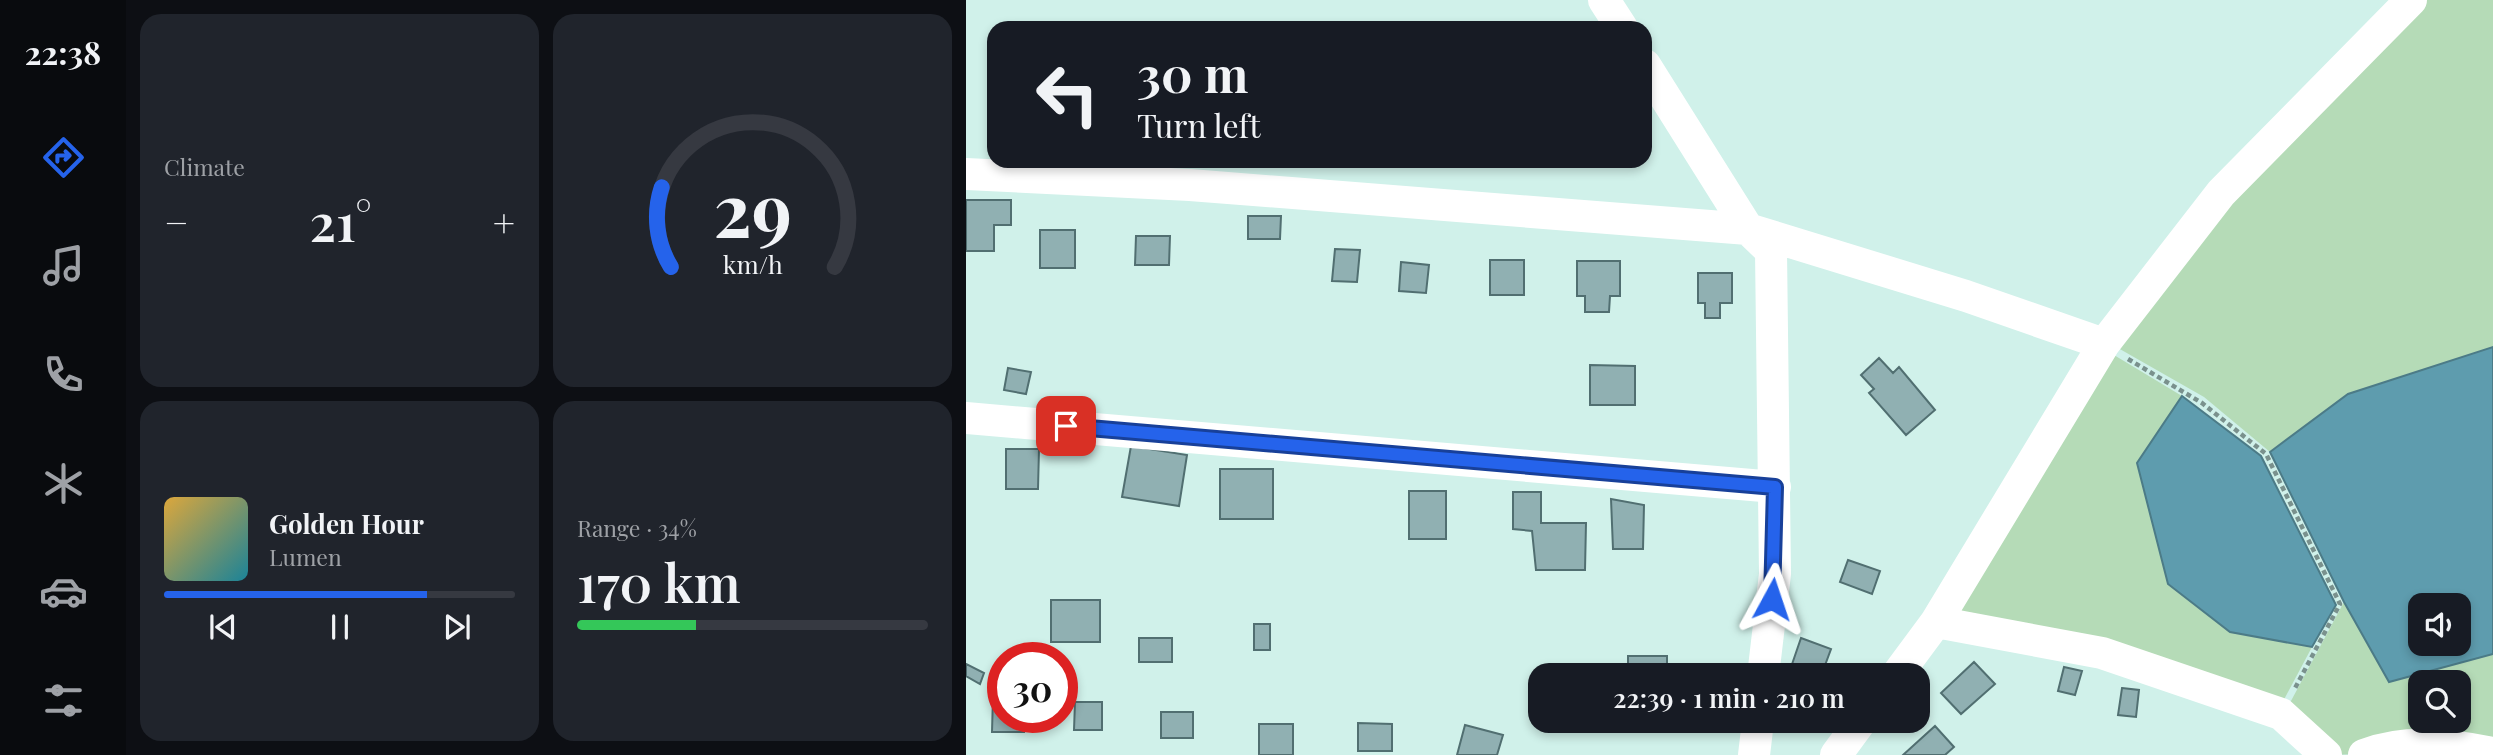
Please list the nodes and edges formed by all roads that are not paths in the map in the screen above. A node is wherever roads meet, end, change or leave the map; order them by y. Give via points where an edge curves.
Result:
1 (1604, 0) edge
2 (2412, 0) edge
3 (1618, 21) edge
4 (1652, 76) edge
5 (966, 174) edge
6 (1748, 229) junction
7 (2104, 344) junction
8 (966, 418) edge
9 (1775, 487) junction
10 (1936, 622) junction
11 (1765, 663) edge
12 (1906, 663) edge
13 (1757, 733) edge
14 (1852, 733) edge
15 (2380, 752) edge
16 (2493, 753) edge
17 (1754, 755) edge
18 (1836, 755) edge
19 (2326, 755) edge

1 - 3 street
2 - 7 street via 2221,193
4 - 6 street
5 - 6 street via 1190,185
6 - 7 street
6 - 9 street via 1771,251
7 - 10 street
8 - 9 street
9 - 11 street via 1775,574
10 - 12 street
10 - 19 street via 2102,653 2281,714
13 - 17 street
14 - 18 street
15 - 16 street via 2454,745

